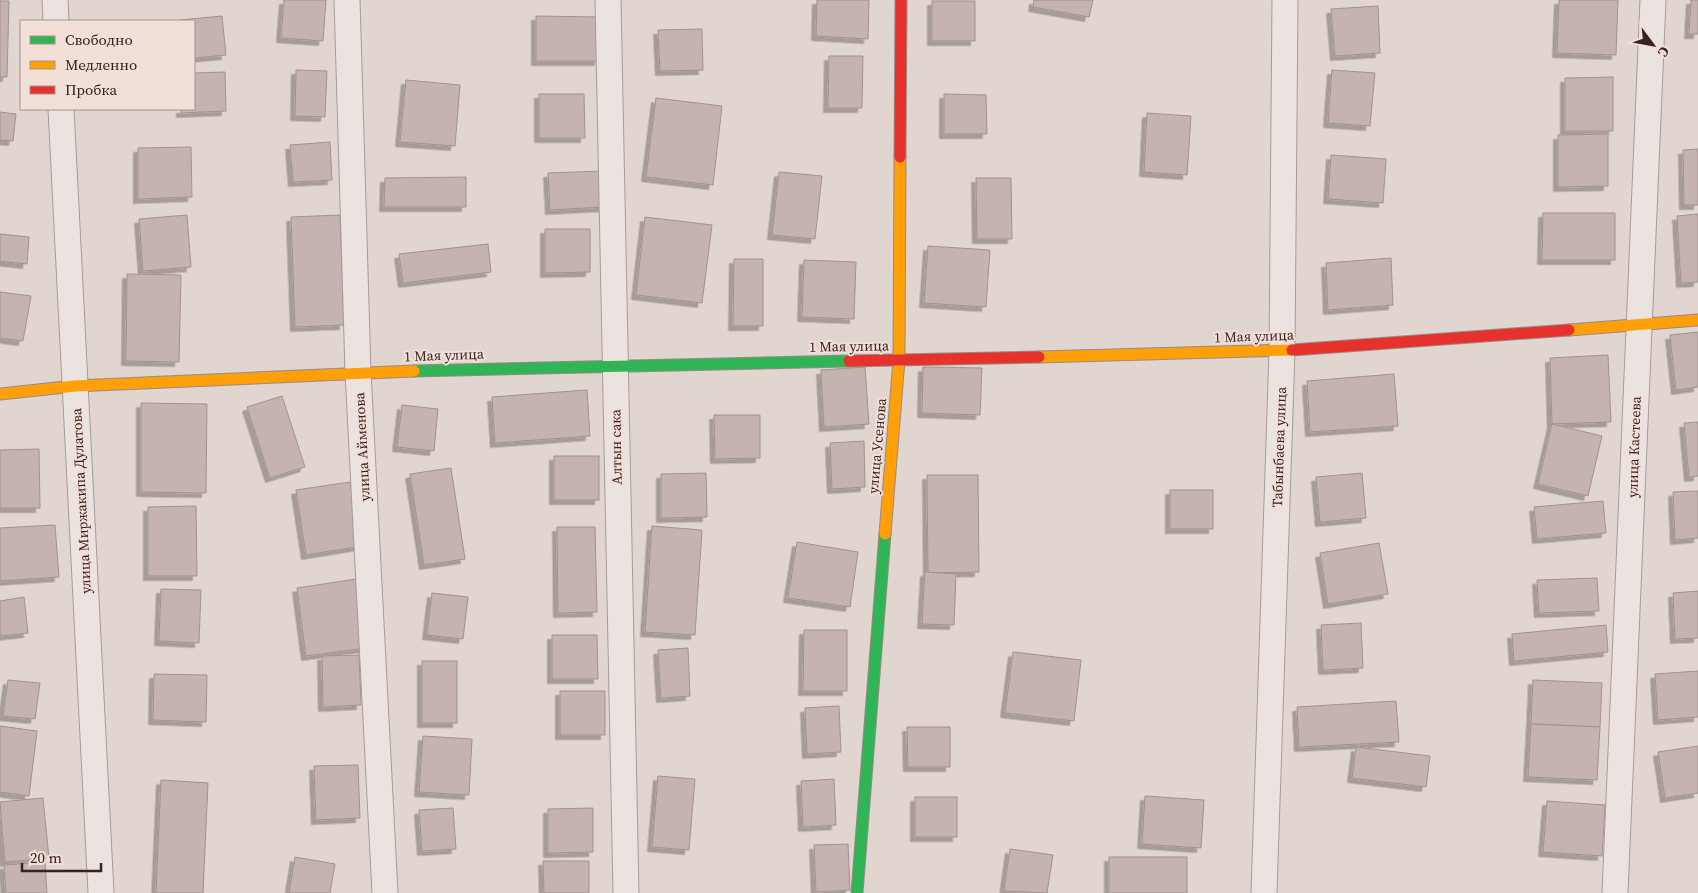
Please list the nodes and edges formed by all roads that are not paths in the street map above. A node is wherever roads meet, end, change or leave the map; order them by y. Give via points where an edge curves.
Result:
1 (55, 0) edge
2 (347, 0) edge
3 (608, 0) edge
4 (901, 0) edge
5 (1285, 0) edge
6 (1653, 0) edge
7 (56, 20) edge
8 (61, 110) edge
9 (1698, 320) edge
10 (1640, 324) junction
11 (1282, 351) junction
12 (899, 360) junction
13 (614, 365) junction
14 (358, 372) junction
15 (75, 386) junction
16 (0, 394) edge
17 (101, 893) edge
18 (385, 893) edge
19 (626, 893) edge
20 (857, 893) edge
21 (1264, 893) edge
22 (1615, 893) edge

1 - 7 street
2 - 14 street, улица Айменова
3 - 13 street, Алтын сака
4 - 12 street, улица Усенова
5 - 11 street, Табынбаева улица
6 - 10 street, улица Кастеева
8 - 15 street, улица Миржакипа Дулатова
9 - 10 street, 1 Мая улица
10 - 11 street, 1 Мая улица
10 - 22 street, улица Кастеева
11 - 12 street, 1 Мая улица
11 - 21 street, Табынбаева улица
12 - 13 street, 1 Мая улица
12 - 20 street, улица Усенова
13 - 14 street, 1 Мая улица
13 - 19 street, Алтын сака
14 - 15 street, 1 Мая улица
14 - 18 street, улица Айменова
15 - 16 street, 1 Мая улица
15 - 17 street, улица Миржакипа Дулатова

